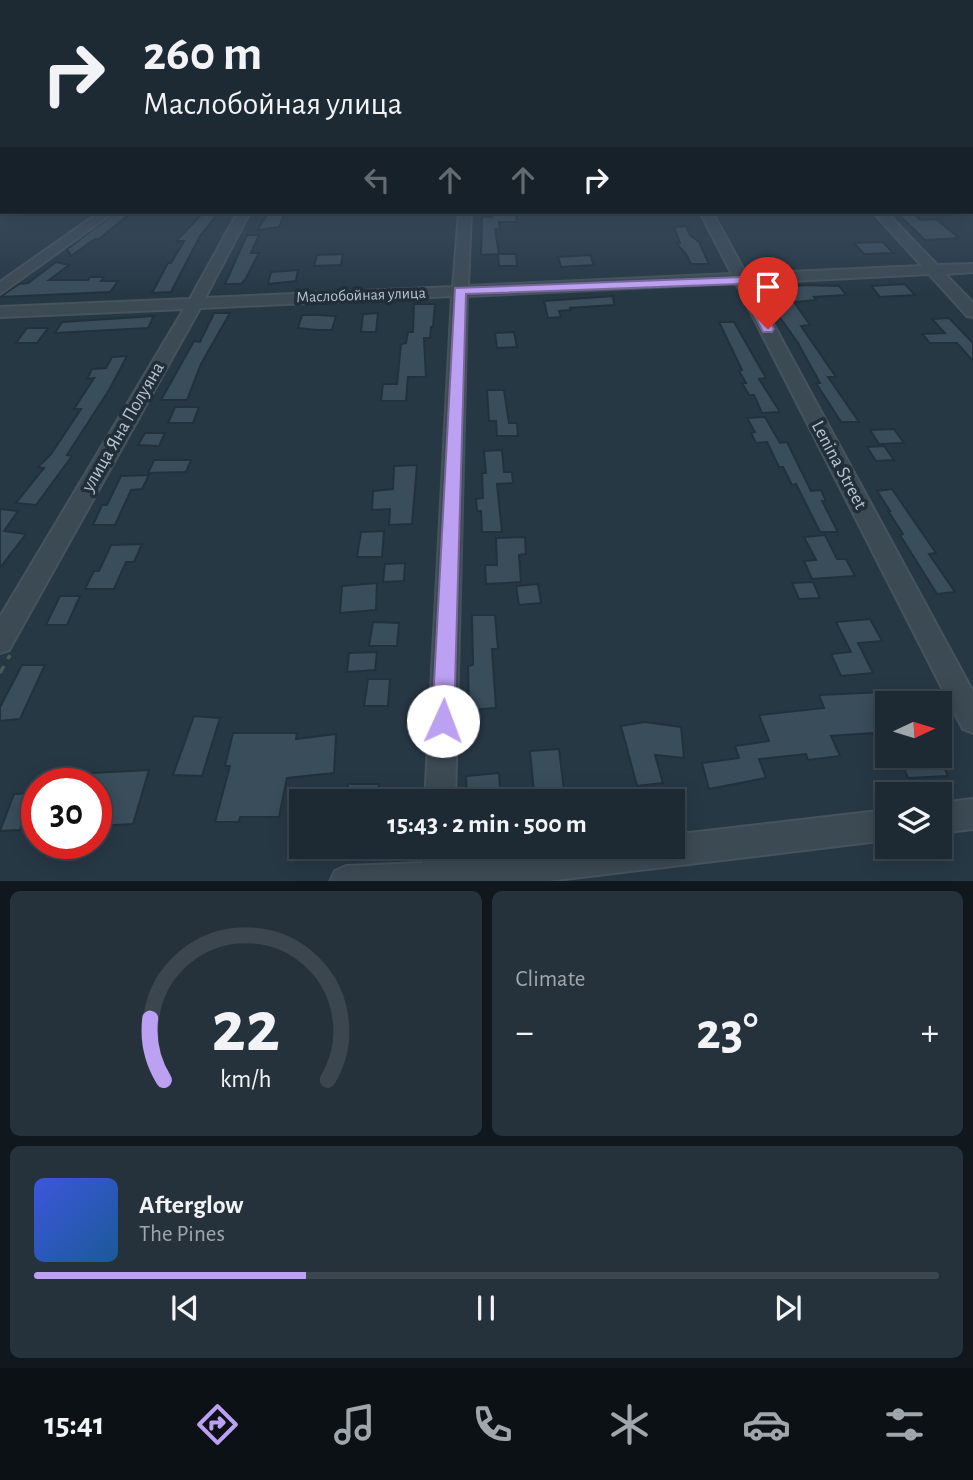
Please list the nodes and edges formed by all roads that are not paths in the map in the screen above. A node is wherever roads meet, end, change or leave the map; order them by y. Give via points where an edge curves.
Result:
1 (105, 214) edge
2 (243, 214) edge
3 (465, 214) edge
4 (707, 214) edge
5 (881, 214) edge
6 (973, 268) edge
7 (934, 270) junction
8 (742, 280) junction
9 (0, 289) edge
10 (460, 290) junction
11 (196, 301) junction
12 (0, 312) edge
13 (973, 312) edge
14 (0, 641) edge
15 (973, 719) edge
16 (441, 789) edge
17 (973, 814) edge
18 (952, 817) edge
19 (875, 825) edge
20 (437, 869) edge
21 (346, 881) edge

1 - 9 street
2 - 11 street, улица Яна Полуяна
3 - 10 street
4 - 8 street, Lenina Street
5 - 7 street
6 - 7 street, Маслобойная улица
7 - 8 street, Маслобойная улица
7 - 13 street
8 - 10 street, Маслобойная улица
8 - 15 street, Lenina Street
10 - 11 street, Маслобойная улица
10 - 16 street
11 - 12 street, Маслобойная улица
11 - 14 street, улица Яна Полуяна
17 - 18 street
19 - 20 street
20 - 21 street

